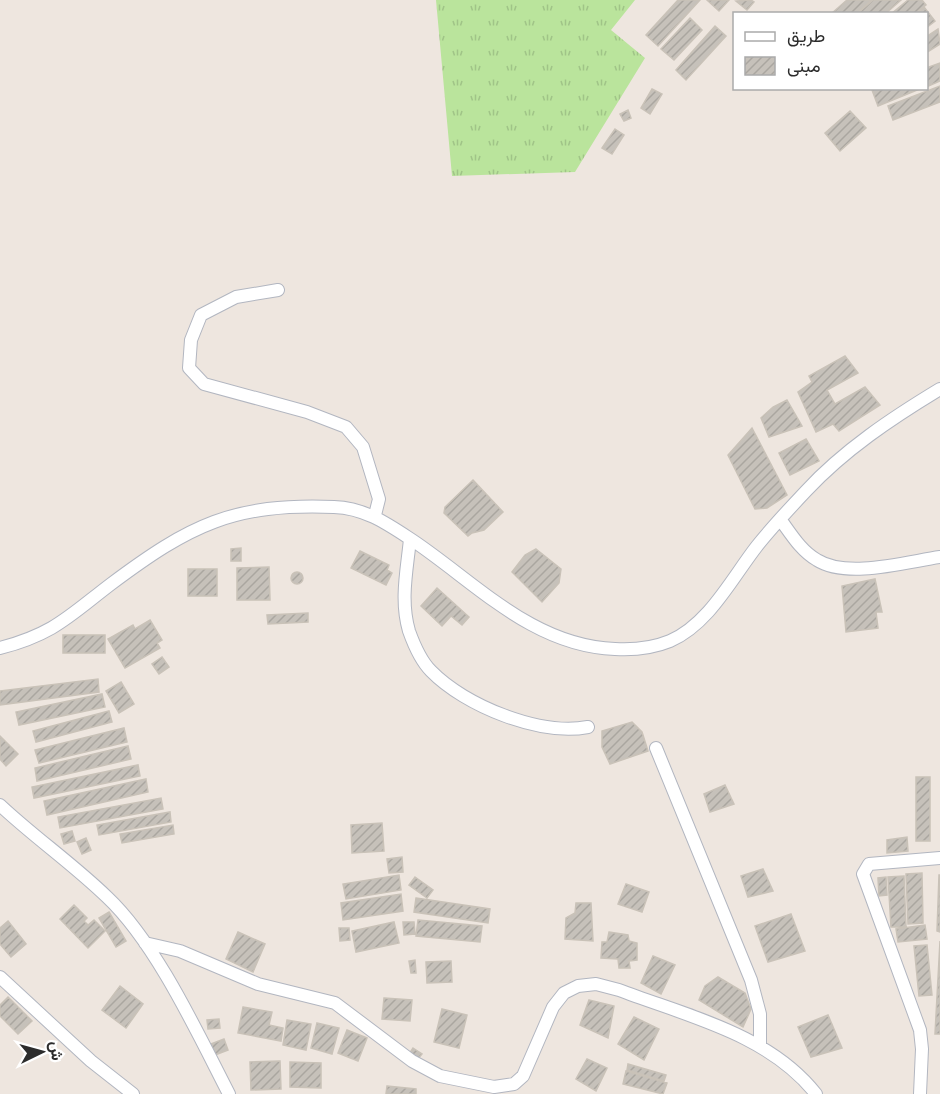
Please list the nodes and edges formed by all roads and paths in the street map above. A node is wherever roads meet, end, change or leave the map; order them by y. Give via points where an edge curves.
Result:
1 (278, 290) dead end
2 (940, 389) edge
3 (375, 515) junction
4 (780, 519) junction
5 (410, 539) junction
6 (940, 557) edge
7 (0, 648) edge
8 (588, 727) dead end
9 (656, 748) dead end
10 (0, 805) edge
11 (940, 858) edge
12 (145, 943) junction
13 (0, 977) edge
14 (760, 1046) junction
15 (133, 1094) edge
16 (229, 1094) edge
17 (816, 1094) edge
18 (920, 1094) edge

1 - 3 street via 236,297 201,315 191,340 189,368 204,384 307,412 346,427 363,447 379,500
2 - 4 street via 828,468
3 - 5 street
3 - 7 street via 338,507 281,506 236,513 194,529 154,552 56,628
4 - 5 street via 692,627 668,642 623,649 571,644 545,633 510,613
4 - 6 street via 808,554 831,567 847,570
5 - 8 street via 405,609 416,650 430,671 486,706 534,726 574,730
9 - 14 street via 751,980 760,1014
10 - 12 street via 107,897
11 - 18 street via 880,861 869,864 863,874 920,1030
12 - 14 street via 180,951 258,984 334,1003 440,1077 481,1085 502,1087 523,1076 553,1007 564,993 578,986 596,984 619,990
12 - 16 street
13 - 15 street
14 - 17 street via 785,1062

